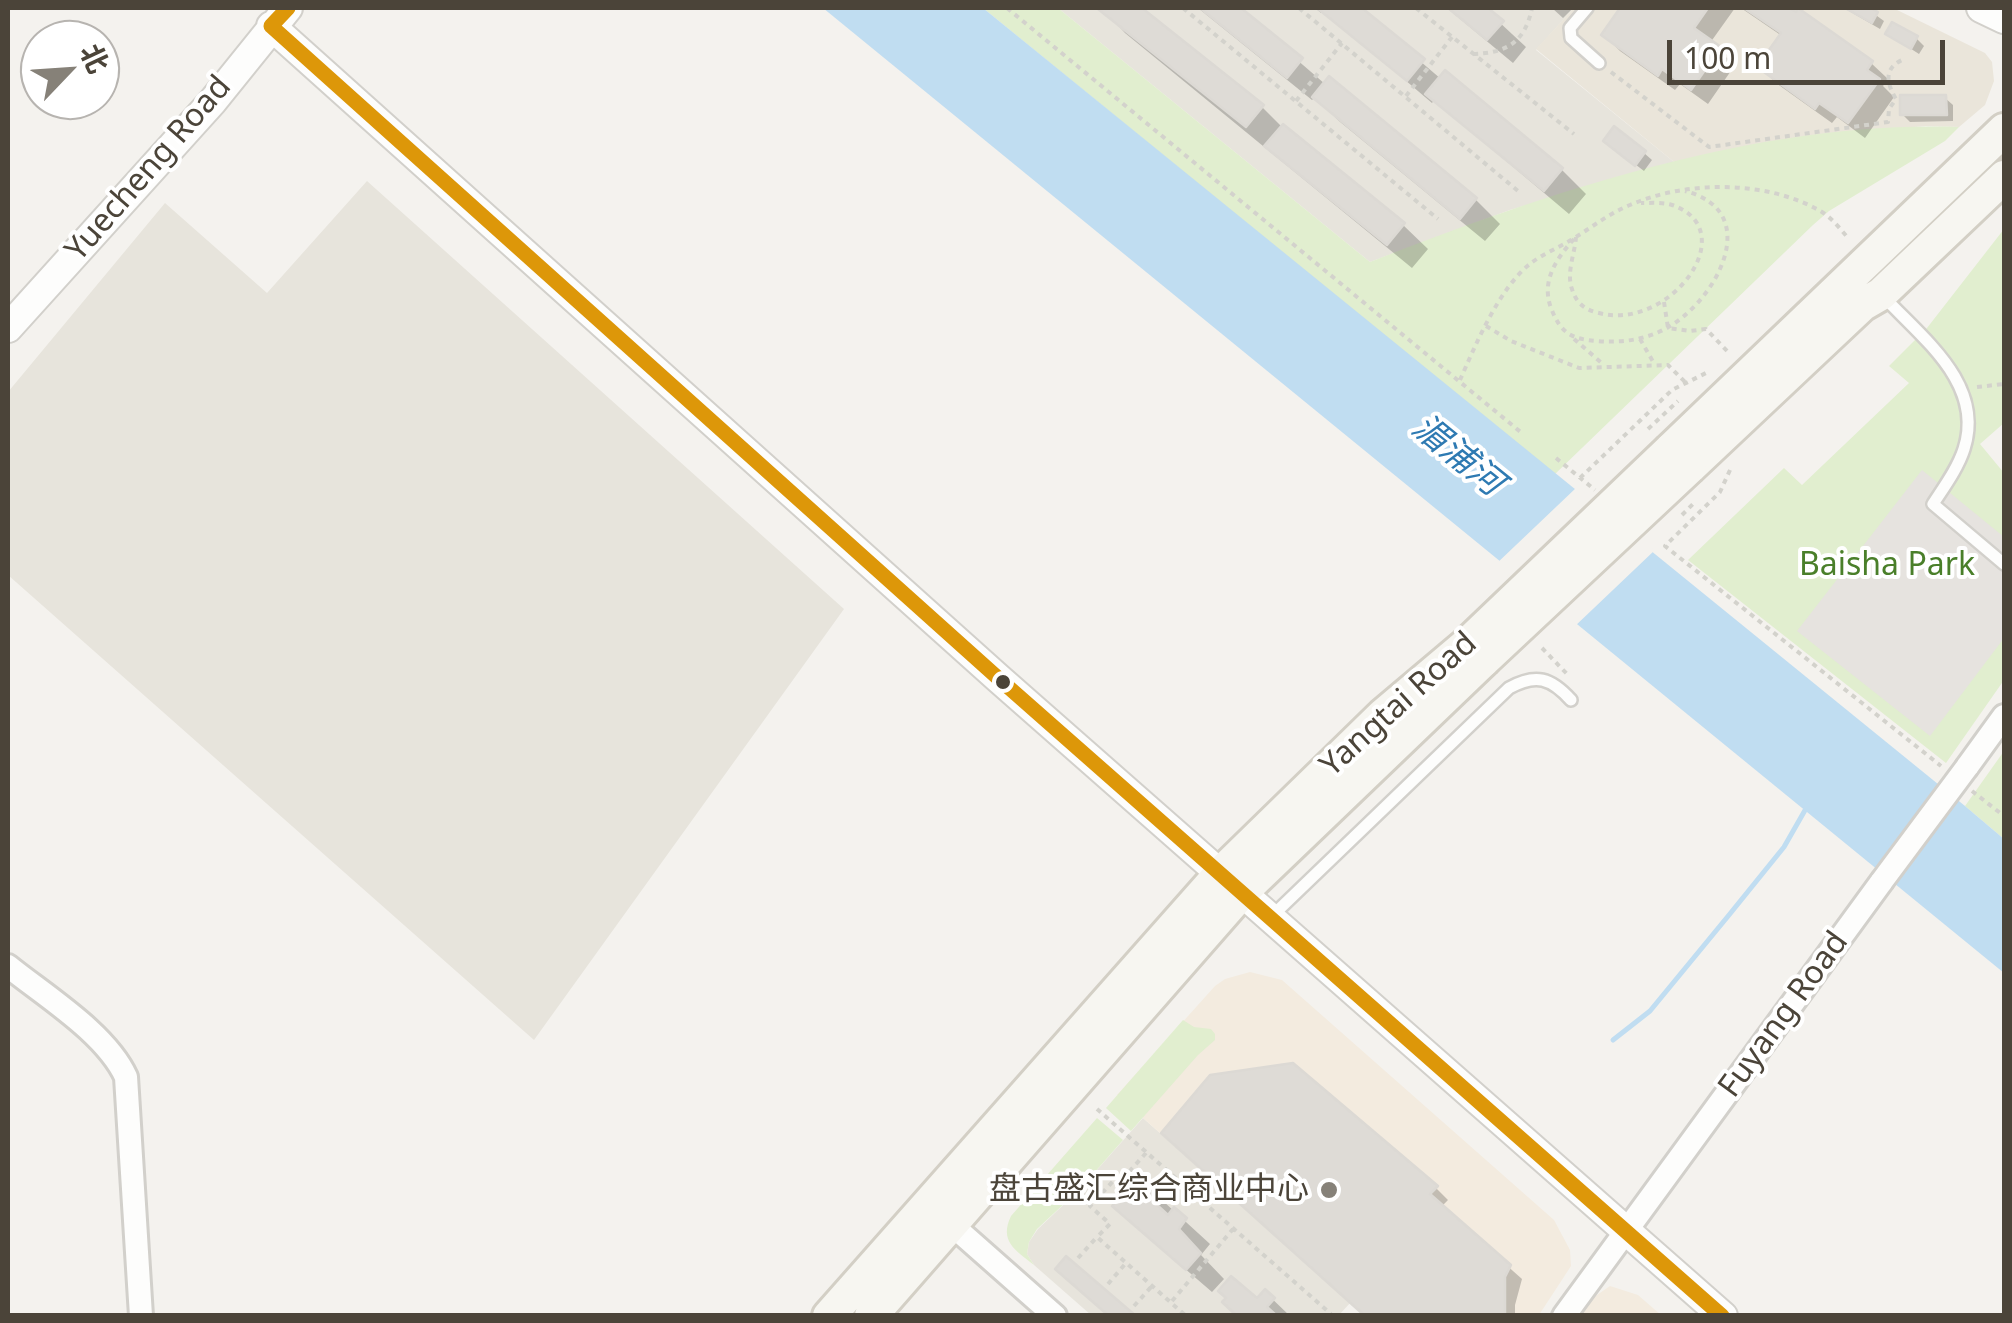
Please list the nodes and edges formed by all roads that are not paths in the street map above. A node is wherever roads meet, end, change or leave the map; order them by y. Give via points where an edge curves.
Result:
1 (1587, 8) edge
2 (1981, 8) edge
3 (280, 17) edge
4 (2004, 18) edge
5 (1600, 64) road end
6 (2004, 130) edge
7 (2004, 177) edge
8 (1882, 294) junction
9 (8, 328) edge
10 (1669, 449) junction
11 (2004, 564) edge
12 (1571, 700) dead end
13 (2004, 716) edge
14 (1232, 882) junction
15 (1270, 917) junction
16 (8, 966) edge
17 (952, 1225) junction
18 (1628, 1230) junction
19 (141, 1316) edge
20 (829, 1316) edge
21 (871, 1316) edge
22 (1055, 1316) edge
23 (1564, 1316) edge
24 (1722, 1316) edge

1 - 5 lane via 1570,28 1572,38
2 - 4 street
3 - 9 street, Yuecheng Road
3 - 14 street via 998,678
6 - 10 main road, Yangtai Road
7 - 8 main road, Yangtai Road
8 - 10 main road, Yangtai Road
8 - 11 lane via 1965,392 1965,447 1933,504
10 - 14 main road, Yangtai Road, bridge via 1475,653
12 - 15 lane via 1541,677 1508,688
13 - 18 street, Fuyang Road, bridge
14 - 15 street
14 - 17 main road, Yangtai Road
14 - 20 main road, Yangtai Road
15 - 18 street
16 - 19 street via 98,1038 126,1076
17 - 21 main road, Yangtai Road
17 - 22 street
18 - 23 street, Fuyang Road
18 - 24 street

